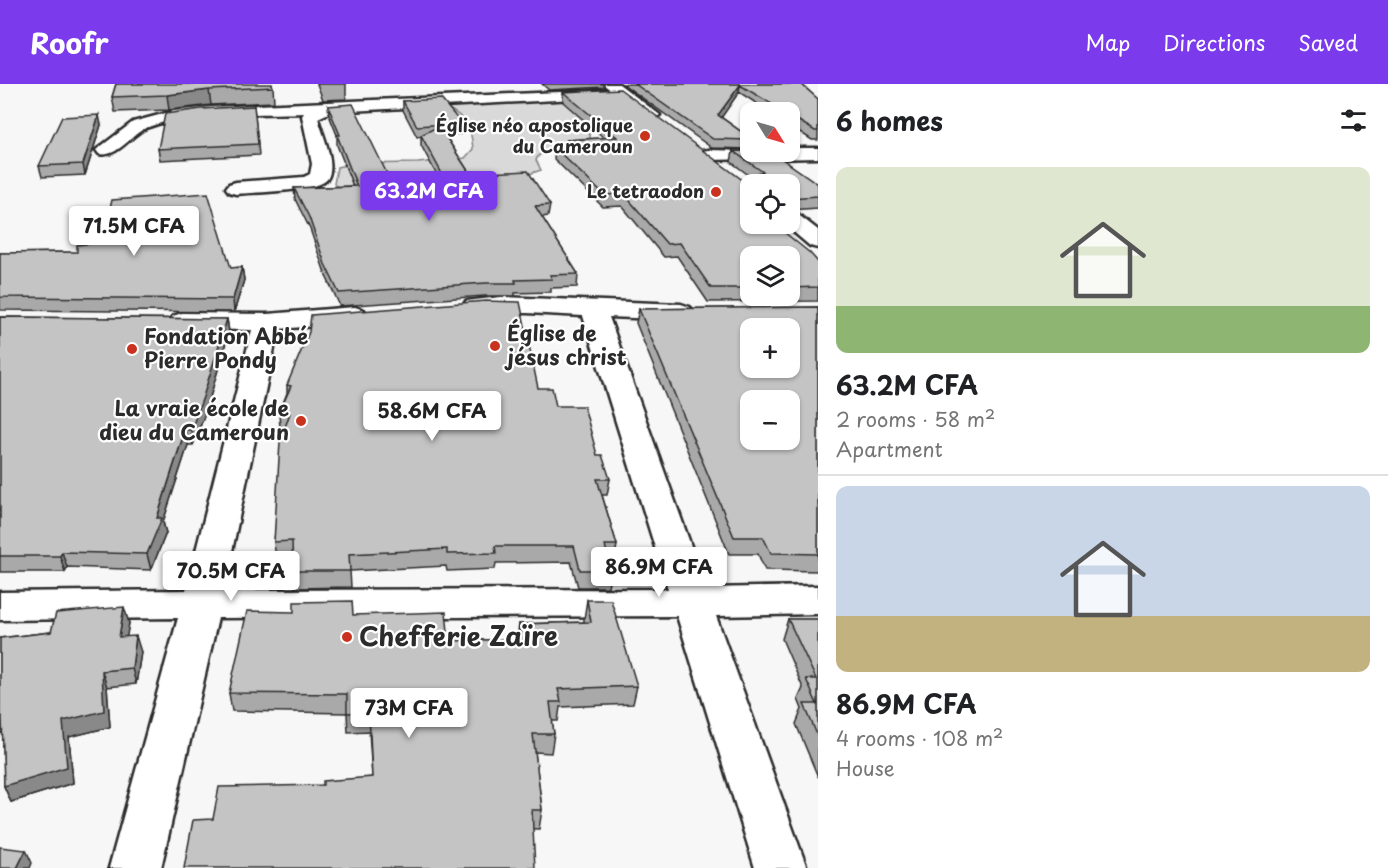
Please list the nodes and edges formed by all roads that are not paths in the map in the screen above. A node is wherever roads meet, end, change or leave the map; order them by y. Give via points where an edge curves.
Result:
1 (615, 88) edge
2 (330, 107) junction
3 (669, 127) edge
4 (105, 150) dead end
5 (818, 153) edge
6 (733, 174) edge
7 (236, 188) dead end
8 (800, 226) edge
9 (818, 241) edge
10 (451, 308) edge
11 (593, 309) junction
12 (705, 312) edge
13 (382, 313) edge
14 (153, 320) edge
15 (267, 322) junction
16 (818, 600) edge
17 (202, 602) junction
18 (691, 603) junction
19 (0, 606) edge
20 (135, 868) edge
21 (781, 868) edge

1 - 2 street
1 - 3 street
2 - 4 street via 161,118 139,125
2 - 7 street via 310,116 321,164 320,177 307,182
5 - 6 street via 703,151
8 - 9 street
10 - 11 street
11 - 12 street
11 - 18 street
13 - 15 street
14 - 15 street
15 - 17 street
16 - 18 street
17 - 18 street
17 - 19 street
17 - 20 street
18 - 21 street

